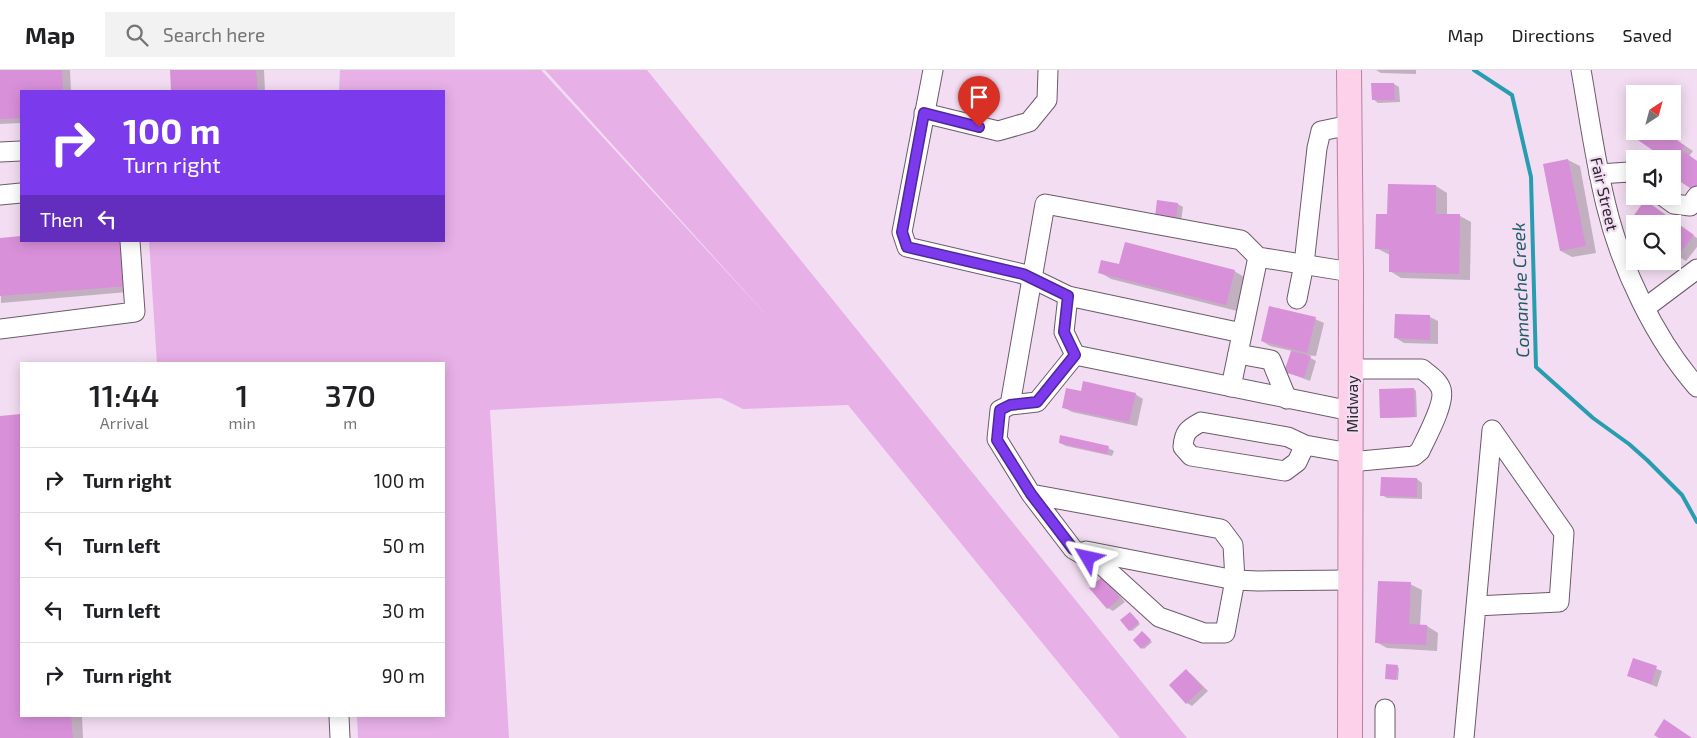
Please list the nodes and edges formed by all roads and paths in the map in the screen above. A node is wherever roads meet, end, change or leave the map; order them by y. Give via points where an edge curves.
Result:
1 (933, 70) edge
2 (1048, 70) edge
3 (1349, 70) edge
4 (1581, 70) edge
5 (924, 113) junction
6 (1350, 125) junction
7 (0, 152) edge
8 (20, 152) edge
9 (1626, 172) edge
10 (1599, 174) junction
11 (20, 194) edge
12 (0, 195) edge
13 (1697, 196) edge
14 (1681, 205) edge
15 (130, 242) edge
16 (1258, 258) junction
17 (1304, 264) junction
18 (1697, 269) edge
19 (1351, 272) junction
20 (1032, 279) junction
21 (1068, 296) junction
22 (1297, 300) dead end
23 (1645, 308) junction
24 (0, 329) edge
25 (1242, 333) junction
26 (1238, 354) junction
27 (1075, 355) junction
28 (1351, 369) junction
29 (1231, 387) junction
30 (1697, 388) edge
31 (1287, 399) junction
32 (1010, 405) junction
33 (1351, 411) junction
34 (1305, 445) junction
35 (1350, 457) junction
36 (1031, 494) junction
37 (1073, 549) junction
38 (1235, 580) junction
39 (1350, 580) junction
40 (1476, 606) junction
41 (1385, 708) dead end
42 (339, 717) edge
43 (340, 738) edge
44 (1350, 738) edge
45 (1385, 738) edge
46 (1464, 738) edge

1 - 5 street
2 - 5 street via 1047,100 1029,122 998,131
3 - 6 main road, Midway
4 - 10 street, Fair Street
5 - 20 street via 902,232 907,247 1023,274
6 - 17 street via 1322,131 1317,148
6 - 19 main road, Midway
7 - 8 street
9 - 10 street
10 - 23 street, Fair Street via 1620,256
11 - 12 street
13 - 14 street via 1690,206
15 - 24 street via 135,312
16 - 17 street
16 - 20 street via 1241,240 1045,204
16 - 25 street
17 - 19 street
17 - 22 street
18 - 23 street
19 - 28 main road, Midway
20 - 21 street
20 - 32 street
21 - 25 street
21 - 27 street via 1064,332
23 - 30 street, Fair Street via 1662,342
25 - 26 street
26 - 29 street
26 - 31 street via 1271,360
27 - 29 street
27 - 32 street via 1037,402
28 - 33 main road, Midway
28 - 35 street via 1422,369 1435,380 1442,399 1423,445 1414,456
29 - 31 street
31 - 33 street
32 - 36 street via 1000,410 997,440
33 - 35 main road, Midway
34 - 34 street via 1288,437 1201,422 1190,428 1184,437 1183,447 1191,456 1285,471 1297,462
34 - 35 street
35 - 39 main road, Midway
36 - 37 street
36 - 38 street via 1221,529 1233,545
37 - 38 street
37 - 38 street via 1104,567 1159,617 1204,633 1225,632
38 - 39 street
39 - 44 main road, Midway
40 - 40 street via 1477,596 1492,430 1564,533 1559,602
40 - 46 street
41 - 45 street
42 - 43 street

